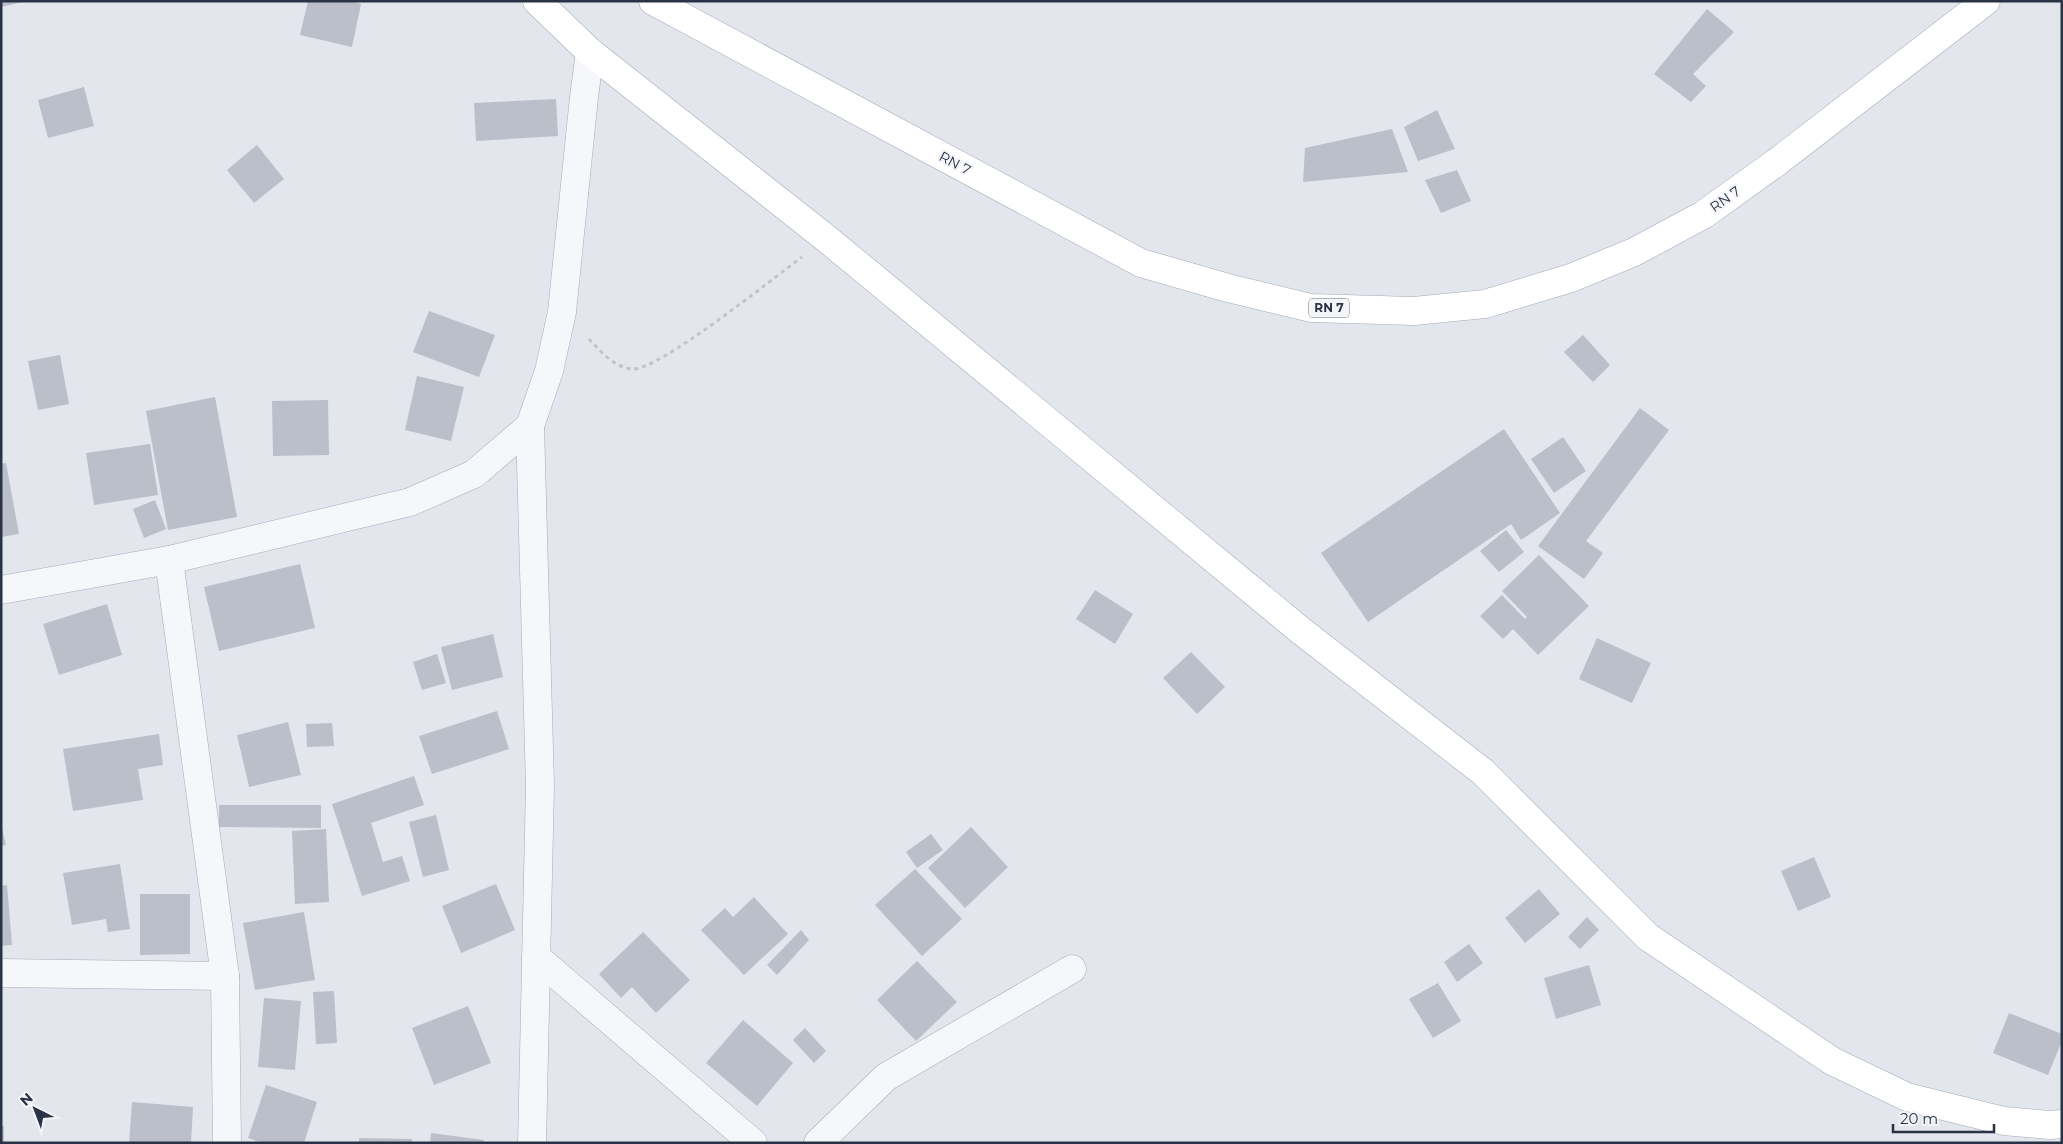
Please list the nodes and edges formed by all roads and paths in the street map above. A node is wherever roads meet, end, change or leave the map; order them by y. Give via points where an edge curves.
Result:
1 (537, 1) edge
2 (653, 1) edge
3 (1986, 1) edge
4 (590, 52) junction
5 (827, 239) junction
6 (562, 312) junction
7 (530, 426) junction
8 (169, 560) junction
9 (1, 590) edge
10 (536, 957) junction
11 (1072, 970) dead end
12 (1, 973) edge
13 (225, 976) junction
14 (2062, 1124) edge
15 (227, 1143) edge
16 (532, 1143) edge
17 (753, 1143) edge
18 (818, 1143) edge

1 - 4 main road
2 - 3 main road, RN 7 / RN 7 via 1140,263 1311,308 1414,310 1485,304 1571,278 1634,252 1703,215
4 - 5 main road
4 - 6 street
5 - 6 path via 693,338 657,361 635,370 607,358
5 - 14 main road via 1300,630 1483,772 1648,937 1832,1061 1907,1098 2004,1121
6 - 7 street via 549,372
7 - 8 street via 474,474 410,502
7 - 10 street via 540,786
8 - 9 street
8 - 13 street
10 - 16 street
10 - 17 street
11 - 18 street via 886,1077
12 - 13 street
13 - 15 street

